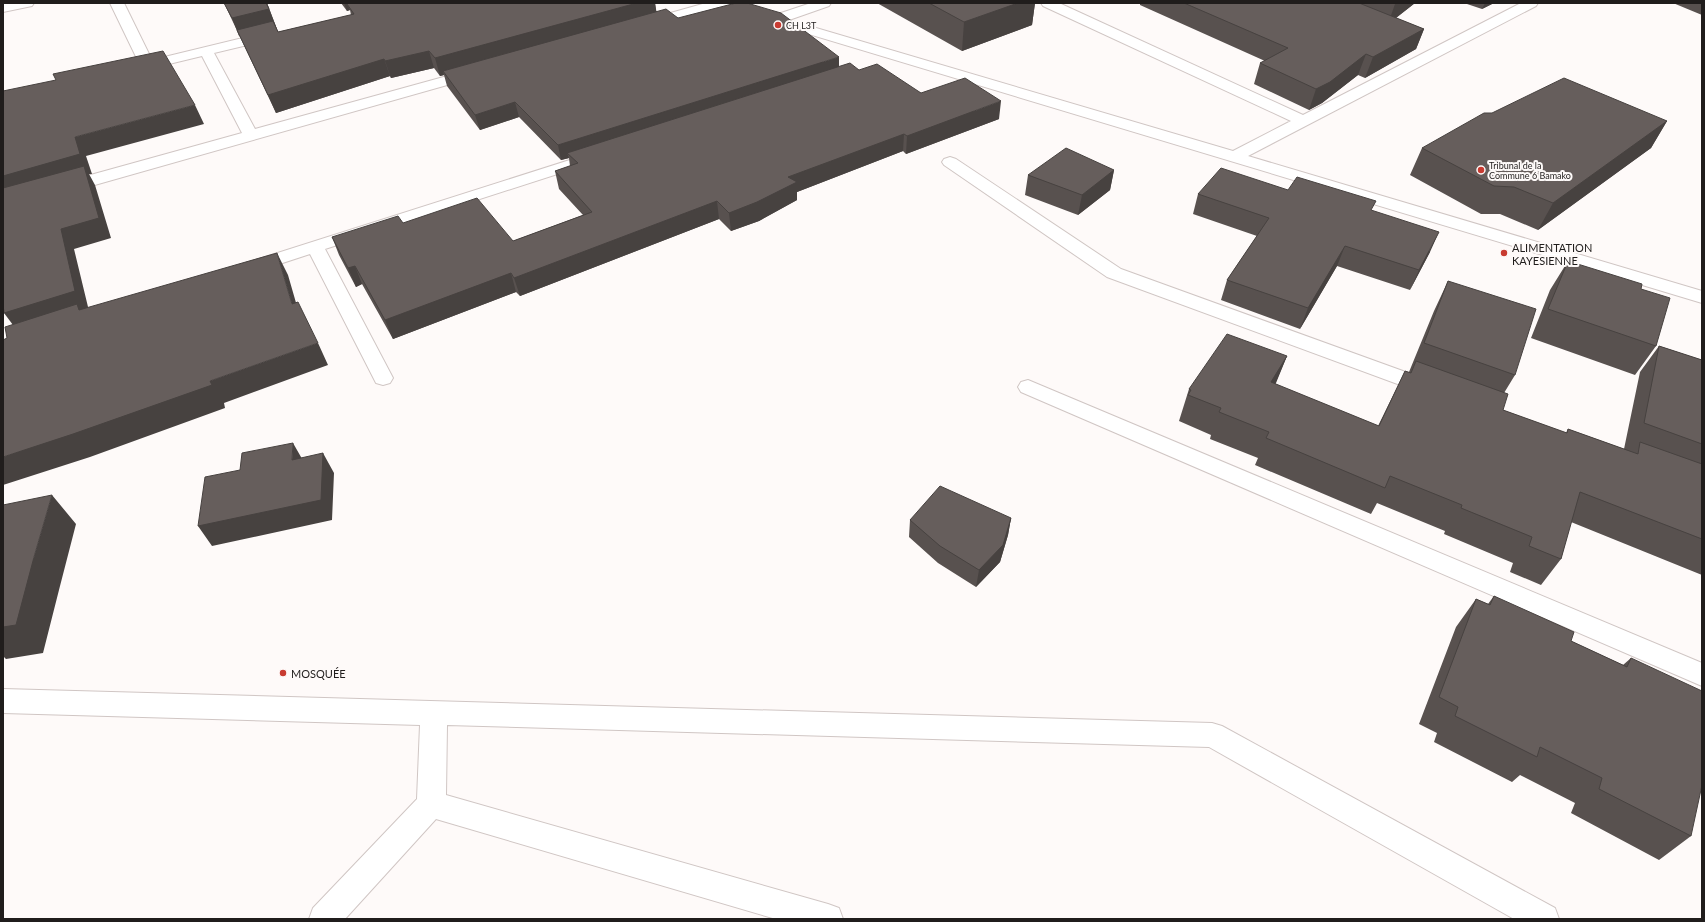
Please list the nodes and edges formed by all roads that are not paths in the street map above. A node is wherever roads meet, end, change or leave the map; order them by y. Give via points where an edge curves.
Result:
1 (27, 3) edge
2 (117, 3) edge
3 (720, 3) edge
4 (824, 3) edge
5 (1048, 3) edge
6 (1531, 3) edge
7 (3, 8) edge
8 (775, 20) junction
9 (636, 27) edge
10 (288, 30) edge
11 (1423, 45) dead end
12 (206, 51) junction
13 (1438, 51) junction
14 (901, 58) junction
15 (147, 65) junction
16 (871, 67) edge
17 (489, 68) edge
18 (124, 71) edge
19 (1303, 121) junction
20 (251, 136) junction
21 (616, 150) edge
22 (1234, 156) junction
23 (950, 162) dead end
24 (48, 192) edge
25 (315, 247) junction
26 (239, 271) edge
27 (1702, 296) edge
28 (384, 378) dead end
29 (1028, 387) dead end
30 (1449, 396) edge
31 (1702, 676) edge
32 (3, 701) edge
33 (434, 713) junction
34 (431, 804) junction
35 (324, 919) edge
36 (828, 919) edge
37 (1544, 919) edge

1 - 7 street
2 - 15 street
3 - 8 street
3 - 9 street
4 - 8 street
5 - 19 street
6 - 13 street
8 - 14 street
10 - 12 street
11 - 13 street
12 - 15 street
12 - 20 street
13 - 19 street
14 - 16 street
14 - 22 street
15 - 18 street
17 - 20 street
19 - 22 street
20 - 24 street
21 - 25 street
22 - 27 street
23 - 30 street via 1114,273
25 - 26 street
25 - 28 street
29 - 31 street
32 - 33 street
33 - 34 street
33 - 37 street via 1212,735
34 - 35 street
34 - 36 street

